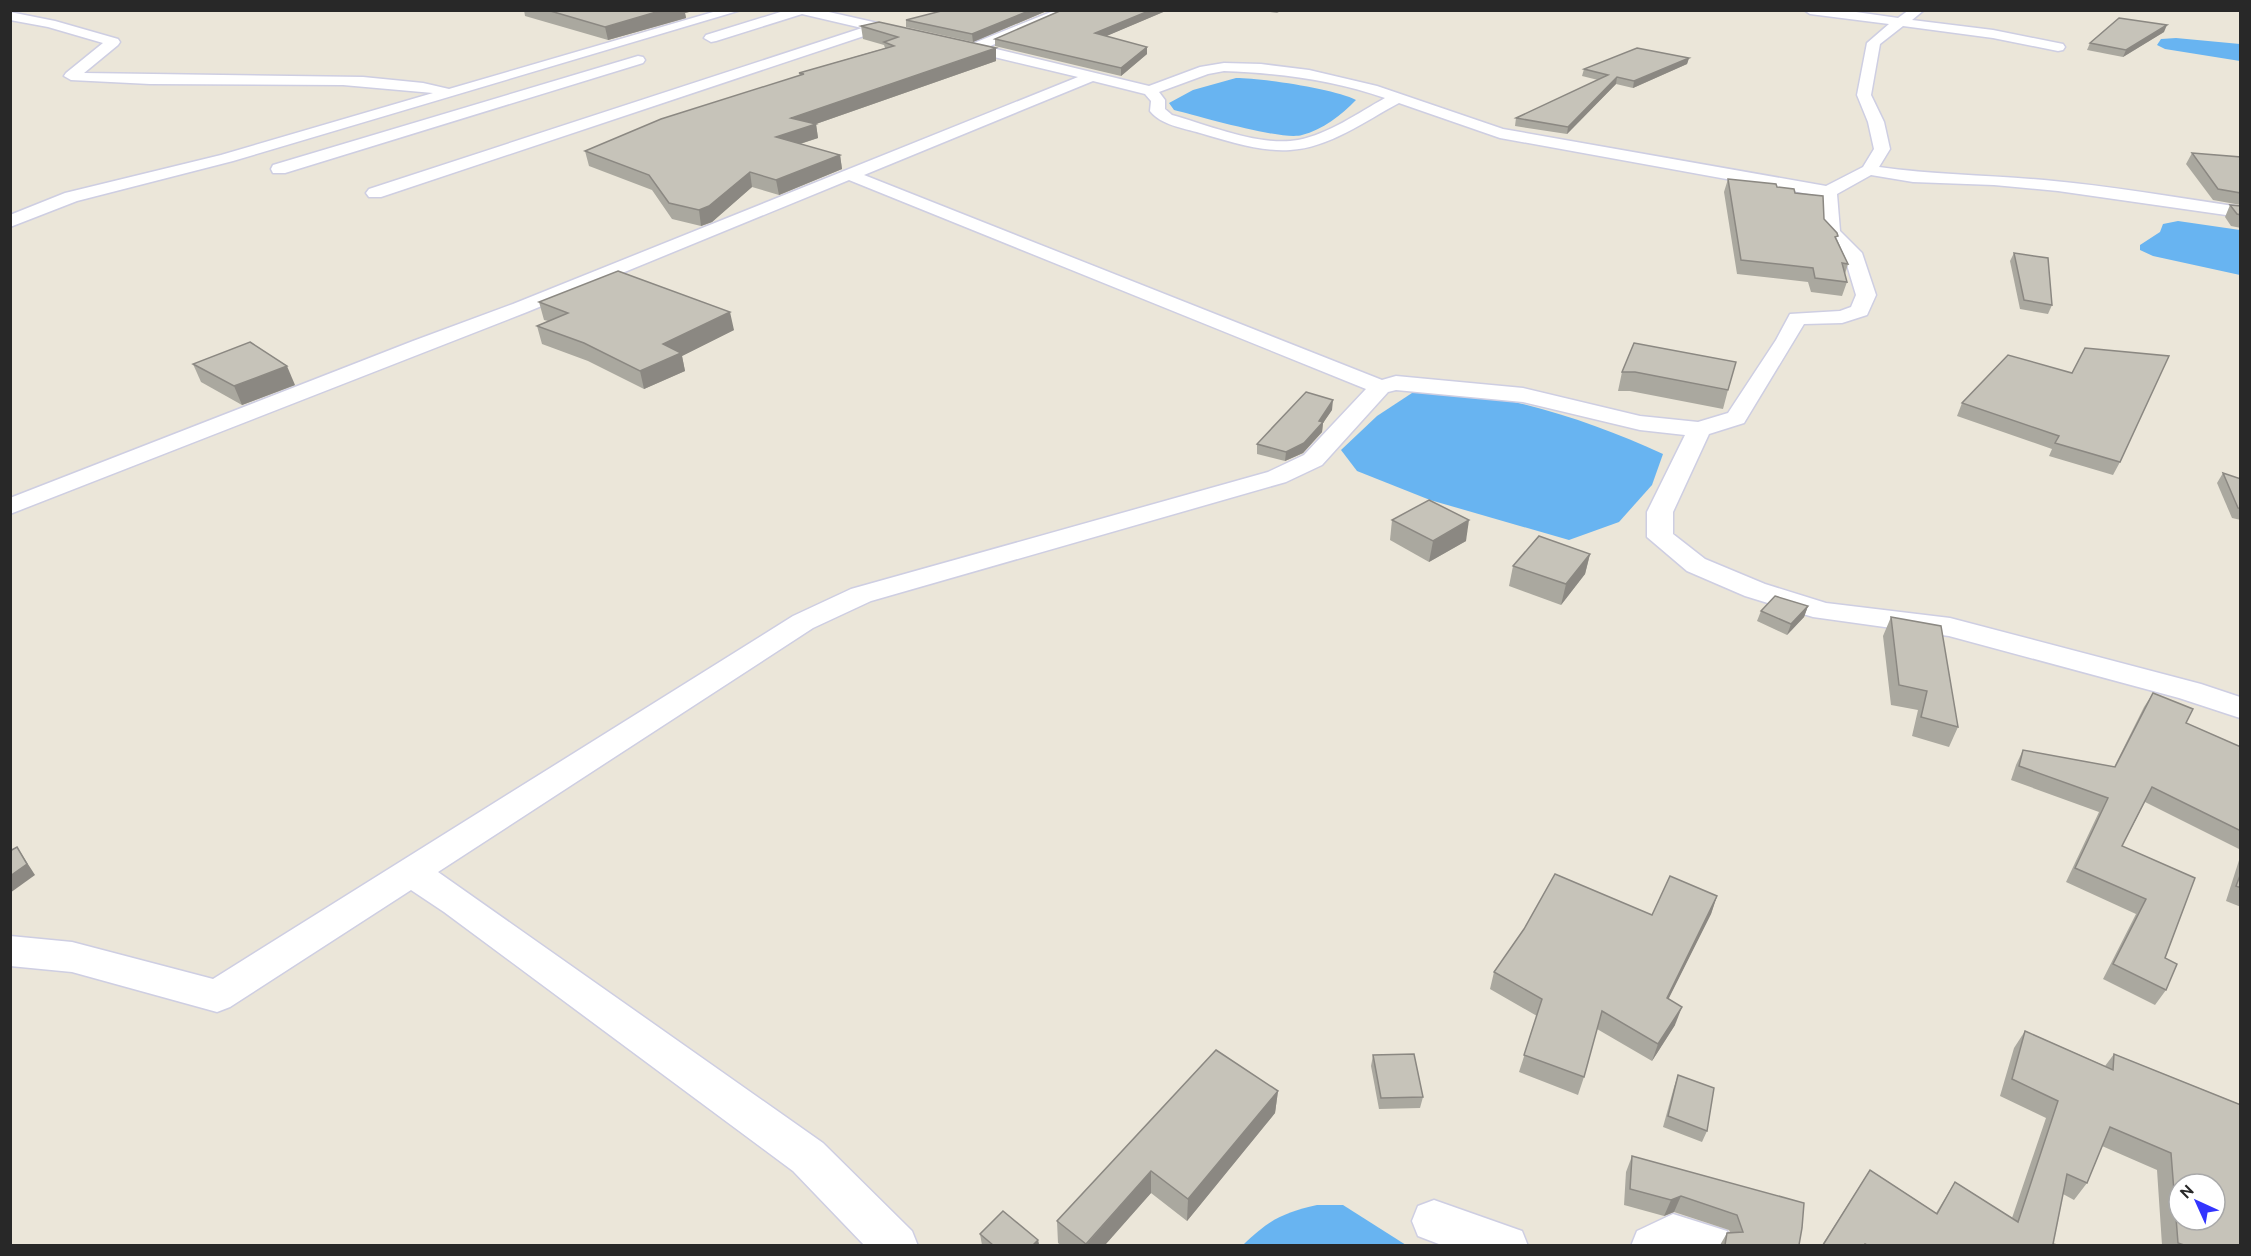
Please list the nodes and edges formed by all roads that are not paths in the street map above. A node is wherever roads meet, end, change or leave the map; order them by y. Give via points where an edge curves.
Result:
1 (735, 10) edge
2 (801, 10) edge
3 (1068, 10) edge
4 (1810, 10) edge
5 (10, 16) edge
6 (1909, 16) edge
7 (699, 42) dead end
8 (2058, 47) dead end
9 (653, 55) dead end
10 (1092, 76) junction
11 (1150, 91) junction
12 (452, 93) junction
13 (1397, 98) junction
14 (279, 169) dead end
15 (1869, 170) junction
16 (850, 175) junction
17 (1828, 192) junction
18 (375, 193) dead end
19 (2241, 212) edge
20 (10, 222) edge
21 (1380, 387) junction
22 (1699, 429) junction
23 (10, 507) edge
24 (2241, 708) edge
25 (411, 872) junction
26 (10, 951) edge
27 (1434, 1221) dead end
28 (896, 1245) edge
29 (1506, 1245) edge
30 (1653, 1245) edge
31 (1711, 1245) edge

1 - 12 street
2 - 7 street
2 - 18 street via 882,28
3 - 10 street via 968,47
4 - 6 street
5 - 12 street via 112,42 71,76 332,80 427,87
6 - 8 street
6 - 15 street via 1874,43 1864,95 1882,149
9 - 14 street
10 - 11 street
10 - 16 street
11 - 13 street via 1205,70 1261,68 1309,74
11 - 13 street via 1158,100 1158,111 1167,118 1245,140 1280,145 1300,145
12 - 20 street via 227,158 71,197
13 - 17 street via 1500,133
15 - 17 street
15 - 19 street via 1912,177 2047,185
16 - 21 street
16 - 23 street
17 - 22 street via 1831,232 1853,253 1866,296 1860,311 1842,317 1797,318 1736,418
21 - 22 street via 1419,384 1523,395 1640,423
21 - 25 street via 1313,460 1277,477 861,595 803,622
22 - 24 street via 1660,512 1660,537 1696,565 1755,590 1823,611 1950,627
25 - 26 street via 217,996 72,957
25 - 28 street via 808,1157
27 - 29 street
30 - 31 street via 1673,1235

